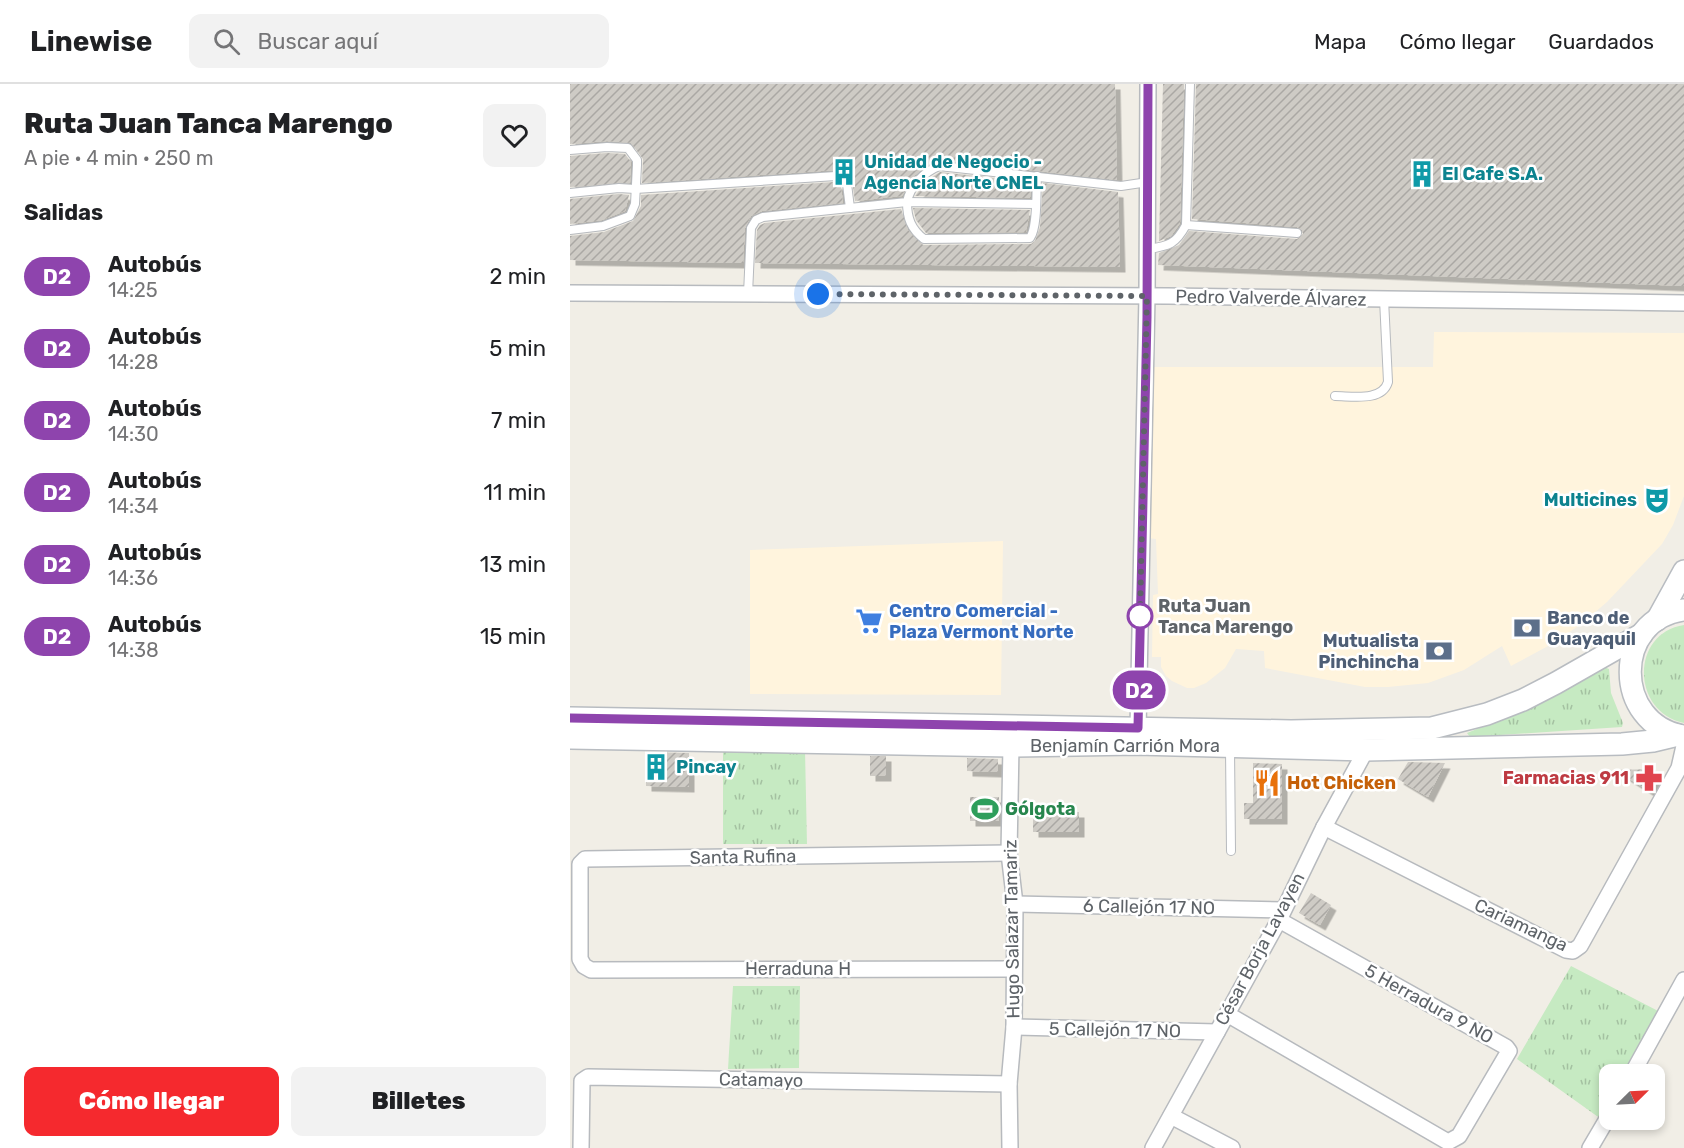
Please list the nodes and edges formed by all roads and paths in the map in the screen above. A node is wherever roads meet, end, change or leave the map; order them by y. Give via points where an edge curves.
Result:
1 (1148, 84) edge
2 (1190, 84) edge
3 (570, 150) edge
4 (1037, 176) junction
5 (1148, 182) junction
6 (635, 189) junction
7 (570, 193) edge
8 (906, 202) junction
9 (1035, 204) junction
10 (850, 208) junction
11 (1186, 225) junction
12 (570, 230) edge
13 (1298, 233) dead end
14 (1148, 249) junction
15 (570, 293) edge
16 (748, 294) junction
17 (1147, 296) junction
18 (1384, 299) junction
19 (1684, 303) edge
20 (1335, 396) dead end
21 (1684, 571) edge
22 (1684, 610) edge
23 (1650, 627) junction
24 (570, 718) edge
25 (1138, 728) junction
26 (570, 738) edge
27 (1682, 739) edge
28 (1011, 746) junction
29 (1230, 747) junction
30 (1366, 750) junction
31 (1324, 826) junction
32 (1231, 851) dead end
33 (1010, 853) junction
34 (1015, 904) junction
35 (1281, 915) junction
36 (584, 966) joint
37 (1013, 969) junction
38 (1684, 980) edge
39 (1227, 1014) junction
40 (1014, 1027) junction
41 (1216, 1032) junction
42 (1638, 1064) edge
43 (1009, 1084) junction
44 (1171, 1116) junction
45 (1601, 1130) edge
46 (581, 1148) edge
47 (1010, 1148) edge
48 (1153, 1148) edge
49 (1232, 1148) edge
50 (1590, 1148) edge

1 - 5 street
2 - 11 lane
3 - 6 lane via 628,148 637,160
4 - 5 lane via 1121,186
4 - 8 lane via 939,166 924,175 909,192
4 - 9 lane
5 - 14 street
6 - 7 lane
6 - 10 lane via 836,176 847,183
6 - 12 lane via 630,216 603,226
8 - 9 lane
8 - 9 lane via 909,221 924,239 1029,238 1034,227
8 - 10 lane
10 - 16 lane via 756,220 751,228
11 - 13 lane
11 - 14 lane via 1167,246
14 - 17 street
15 - 16 street, Pedro Valverde Álvarez
16 - 17 street, Pedro Valverde Álvarez
17 - 18 street, Pedro Valverde Álvarez
17 - 25 street
18 - 19 street, Pedro Valverde Álvarez
18 - 20 lane via 1386,390 1379,395
21 - 23 main road
22 - 23 main road, Benjamín Carrión Mora via 1675,611
23 - 25 main road, Benjamín Carrión Mora via 1522,700 1432,728
23 - 27 main road via 1632,652 1629,673 1633,694 1643,712
24 - 25 main road, Benjamín Carrión Mora
26 - 28 main road, Benjamín Carrión Mora
27 - 30 main road, Benjamín Carrión Mora
27 - 31 street, Cariamanga via 1679,768 1580,946 1573,951
28 - 29 main road, Benjamín Carrión Mora
28 - 33 street, Hugo Salazar Tamariz
29 - 30 main road, Benjamín Carrión Mora
29 - 32 lane
30 - 31 street, César Borja Lavayen
31 - 35 street, César Borja Lavayen
33 - 34 street, Hugo Salazar Tamariz
33 - 36 street, Santa Rufina via 585,859 580,864 580,959
34 - 35 street, 6 Callejón 17 NO
34 - 37 street, Hugo Salazar Tamariz
35 - 39 street, César Borja Lavayen
35 - 39 street, 5 Herradura 9 NO via 1509,1051 1459,1136 1448,1142
36 - 37 street, Herraduna H via 591,970
37 - 40 street, Hugo Salazar Tamariz
38 - 42 street
39 - 41 street, César Borja Lavayen
40 - 41 street, 5 Callejón 17 NO
40 - 43 street, Hugo Salazar Tamariz
41 - 44 street, César Borja Lavayen
43 - 46 street, Catamayo via 588,1077 582,1081
43 - 47 street, Hugo Salazar Tamariz
44 - 48 street, César Borja Lavayen
44 - 49 street
45 - 50 street

